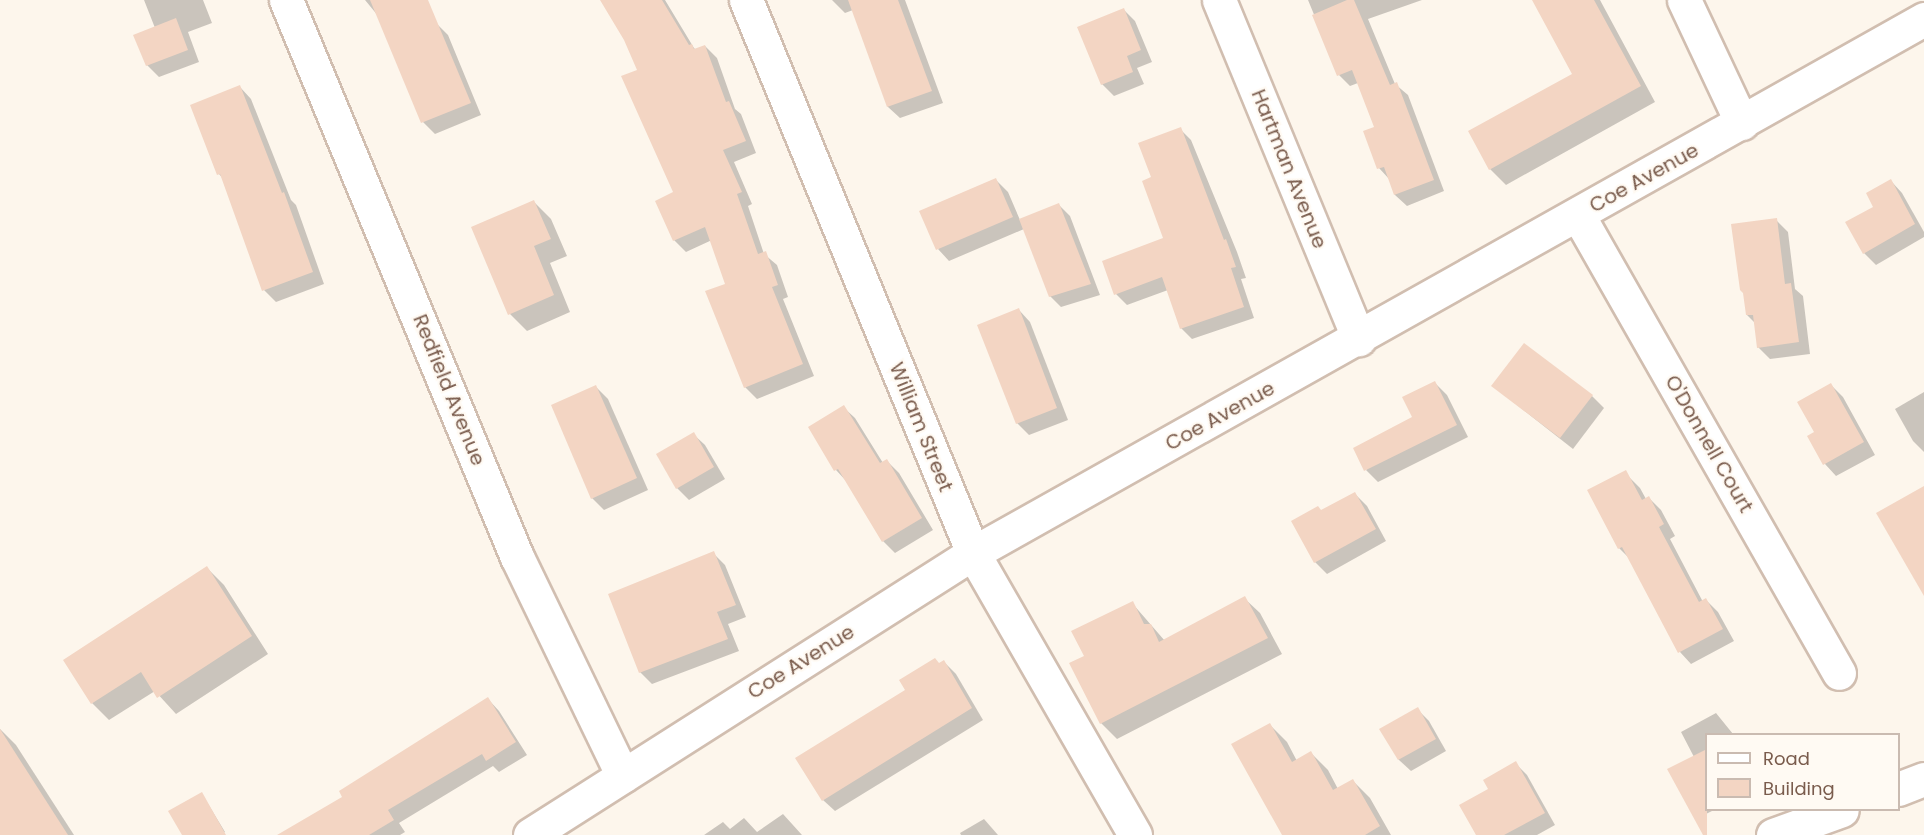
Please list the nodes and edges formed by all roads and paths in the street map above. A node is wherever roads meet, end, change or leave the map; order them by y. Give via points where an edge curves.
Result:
1 (286, 0) edge
2 (746, 0) edge
3 (1219, 0) edge
4 (1684, 0) edge
5 (1924, 19) edge
6 (1742, 123) junction
7 (1578, 215) junction
8 (1359, 339) junction
9 (973, 553) junction
10 (1839, 673) dead end
11 (623, 776) junction
12 (1924, 779) edge
13 (1900, 789) edge
14 (1839, 811) edge
15 (530, 835) edge
16 (1135, 835) edge
17 (1773, 835) edge

1 - 11 street, Redfield Avenue via 517,557
2 - 9 street, William Street
3 - 8 street, Hartman Avenue
4 - 6 street
5 - 6 street, Coe Avenue
6 - 7 street, Coe Avenue
7 - 8 street, Coe Avenue
7 - 10 street, O'Donnell Court
8 - 9 street, Coe Avenue
9 - 11 street, Coe Avenue
9 - 16 street, William Street
11 - 15 street, Coe Avenue
12 - 13 street
14 - 17 street

